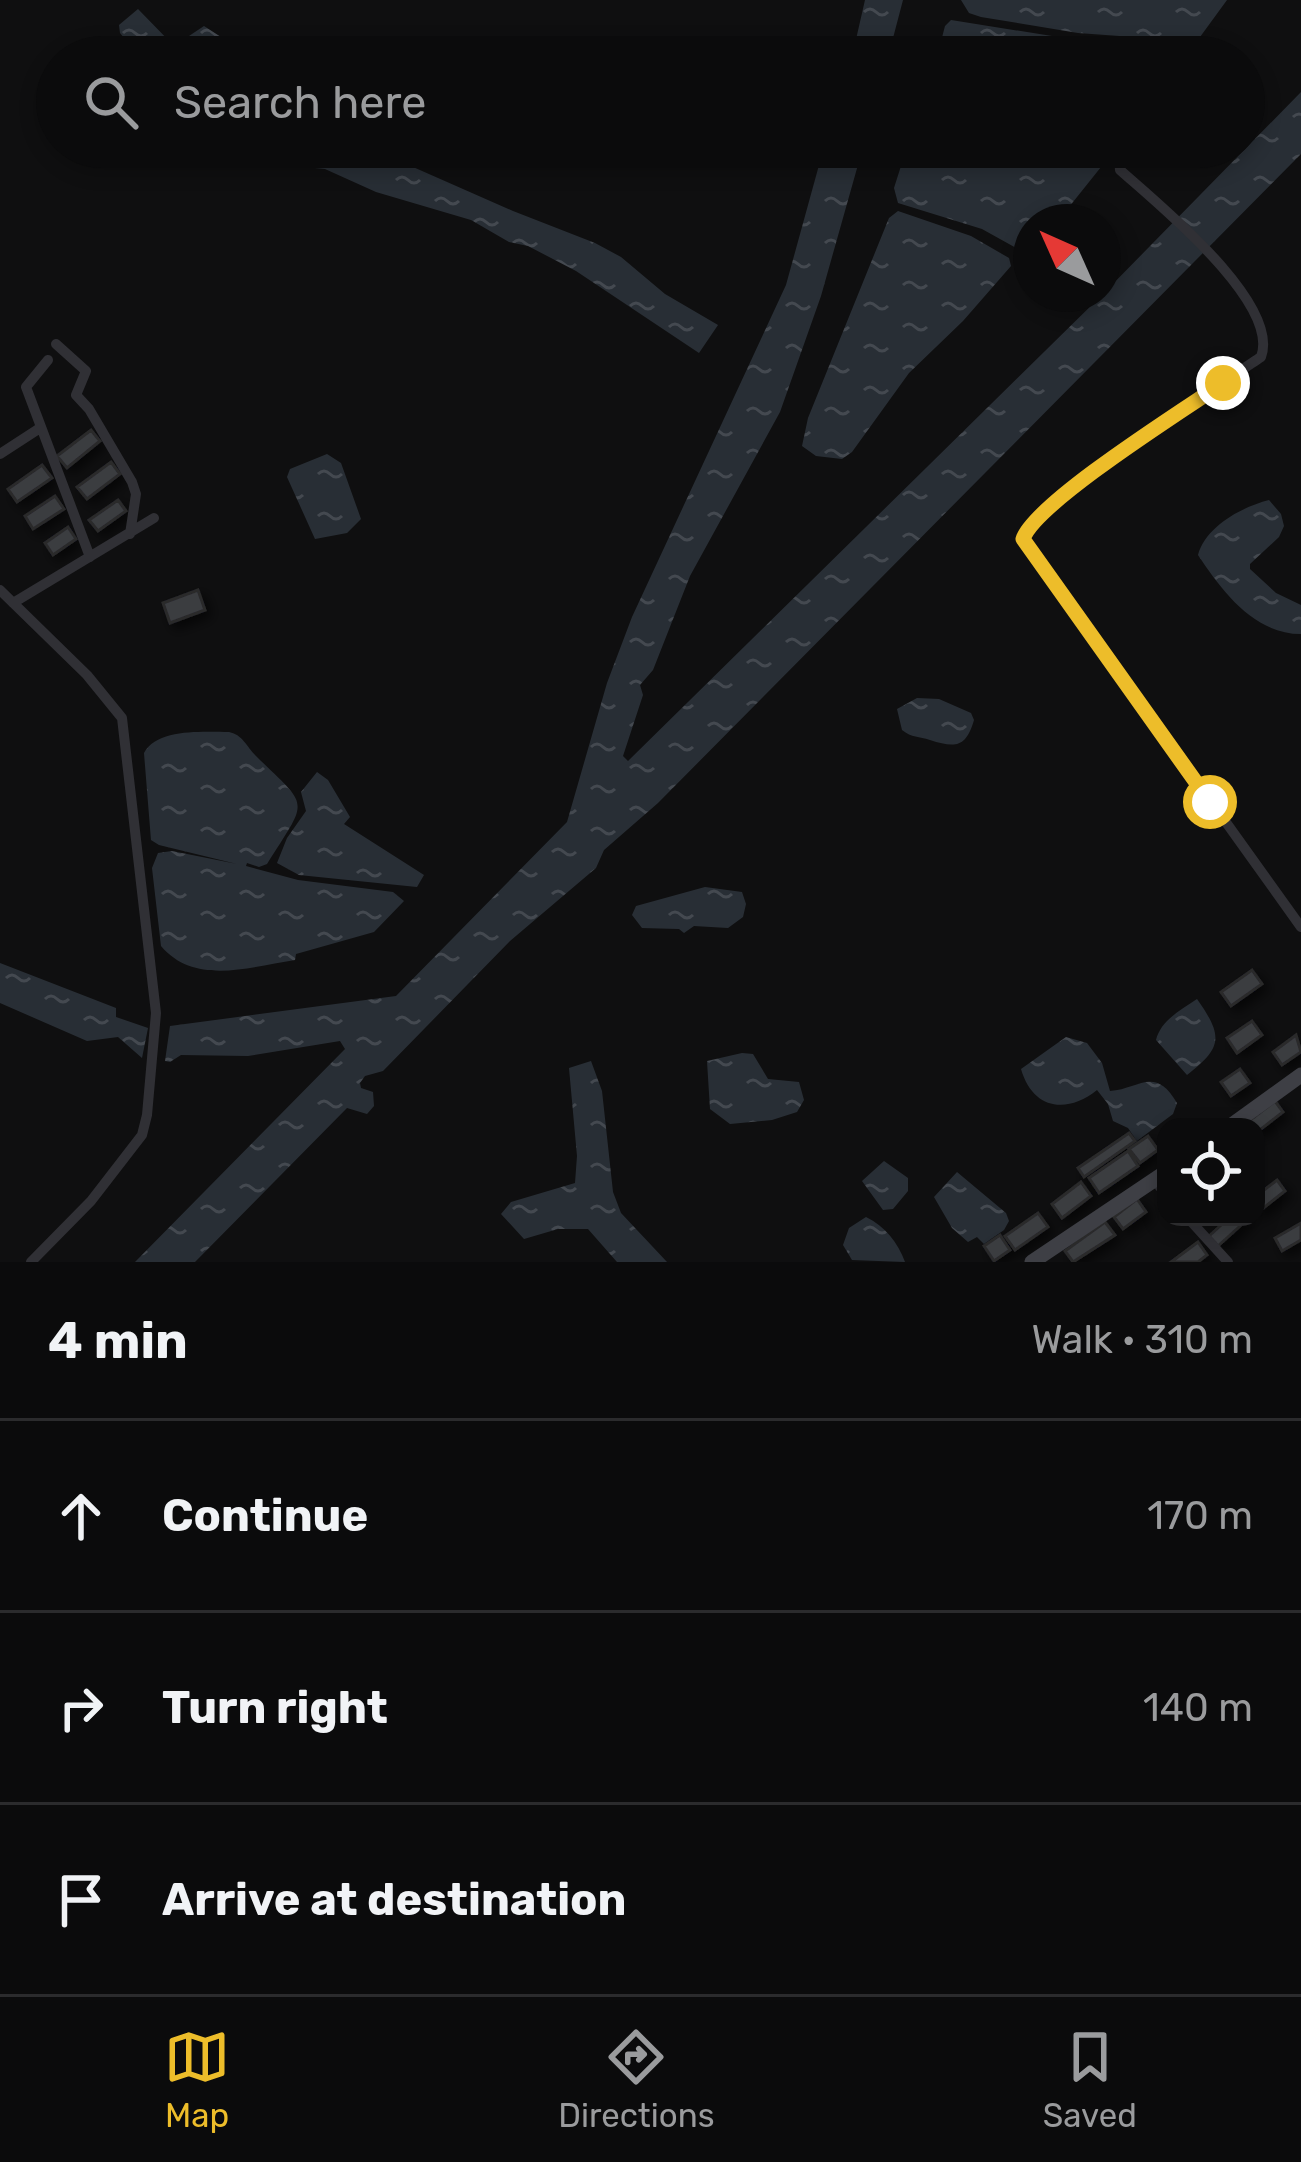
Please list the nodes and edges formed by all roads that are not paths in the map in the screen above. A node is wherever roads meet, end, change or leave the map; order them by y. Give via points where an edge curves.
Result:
1 (1120, 168) edge
2 (56, 344) dead end
3 (48, 361) dead end
4 (40, 428) junction
5 (0, 454) edge
6 (154, 518) dead end
7 (130, 534) junction
8 (90, 557) junction
9 (0, 590) edge
10 (14, 603) junction
11 (1301, 927) edge
12 (1301, 1075) edge
13 (1241, 1118) edge
14 (1157, 1178) edge
15 (1195, 1226) edge
16 (31, 1262) edge
17 (1032, 1262) edge
18 (1228, 1262) edge

1 - 11 street via 1249,299 1265,346 1261,357 1107,462 1023,539
2 - 7 street via 86,370 76,395 136,494
3 - 4 street via 26,387
4 - 5 street
4 - 8 street
6 - 7 street
7 - 8 street
8 - 10 street
9 - 10 street
10 - 16 street via 122,718 156,1013 142,1135
12 - 13 street
14 - 17 street
15 - 18 street

